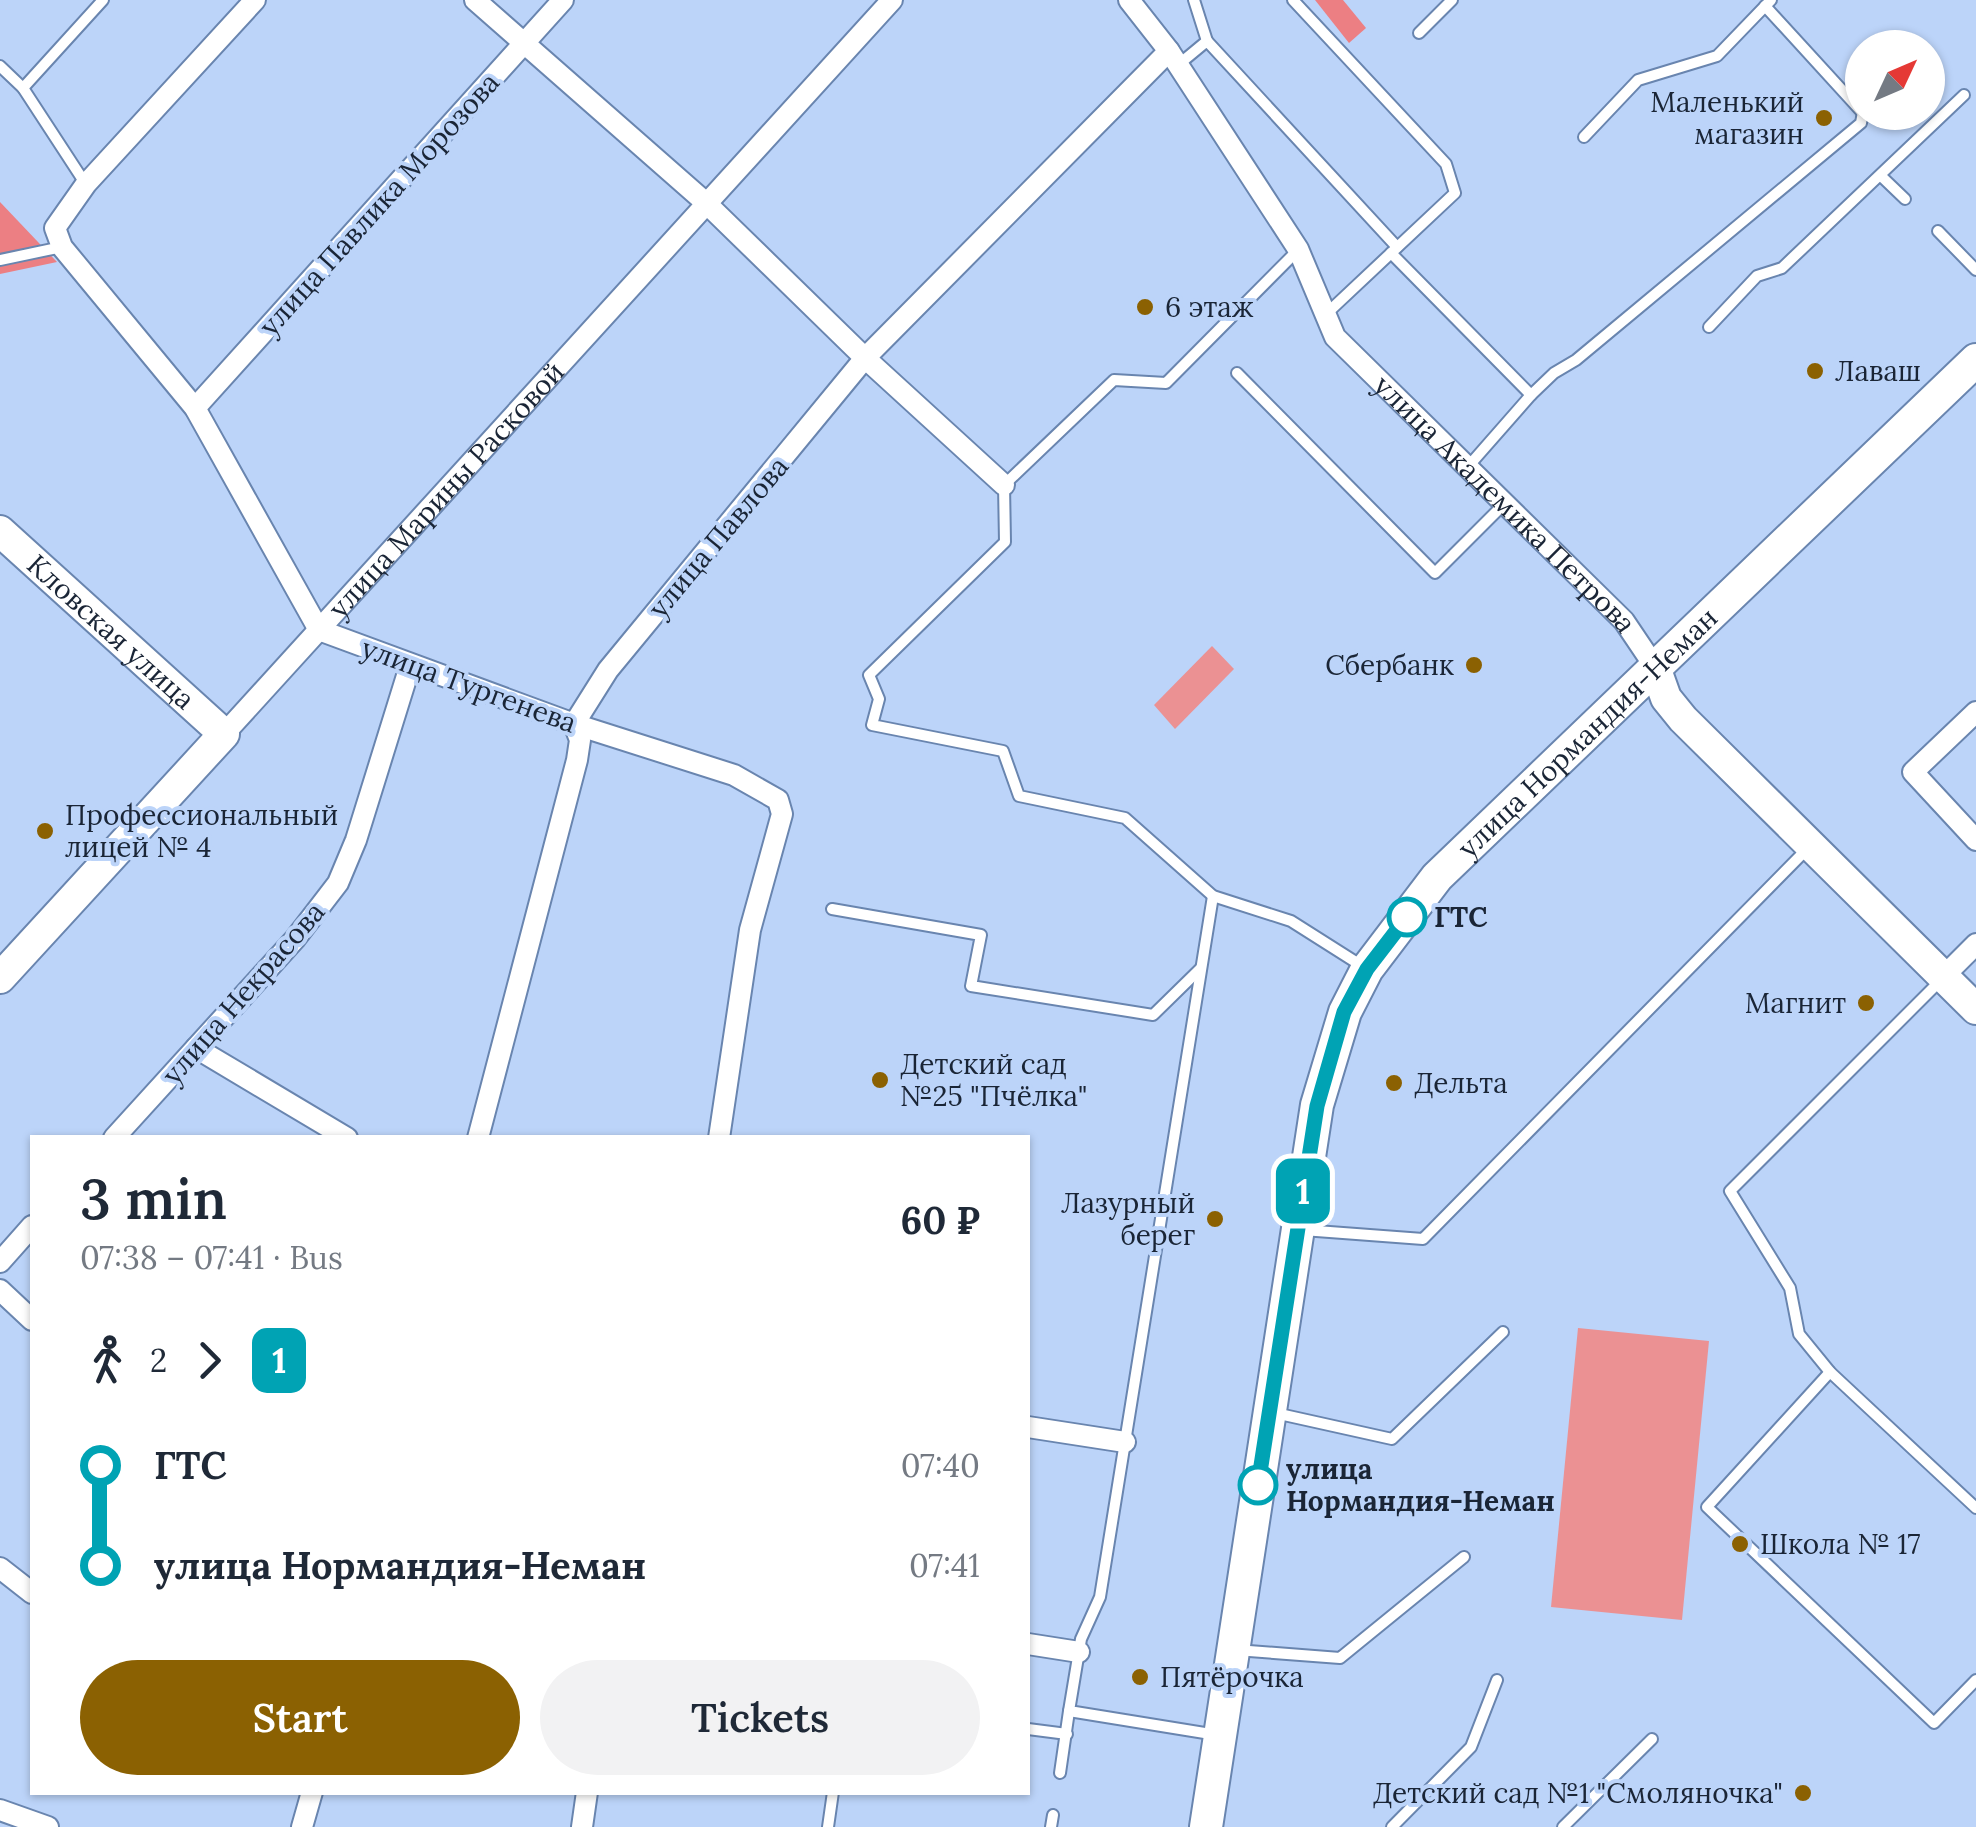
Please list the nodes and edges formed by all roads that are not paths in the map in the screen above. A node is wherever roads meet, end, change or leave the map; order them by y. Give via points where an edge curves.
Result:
1 (103, 0) edge
2 (256, 0) edge
3 (475, 0) edge
4 (563, 0) edge
5 (892, 0) edge
6 (1130, 0) edge
7 (1194, 0) edge
8 (1293, 0) edge
9 (1452, 0) edge
10 (1768, 3) edge
11 (1419, 33) dead end
12 (1207, 41) junction
13 (524, 43) junction
14 (1173, 58) junction
15 (0, 66) edge
16 (23, 88) junction
17 (1964, 95) dead end
18 (1845, 96) edge
19 (1845, 130) edge
20 (1584, 136) dead end
21 (1882, 176) junction
22 (86, 184) junction
23 (1904, 199) dead end
24 (706, 202) junction
25 (1938, 231) dead end
26 (58, 238) junction
27 (1298, 250) junction
28 (1394, 250) junction
29 (0, 260) edge
30 (1976, 270) edge
31 (1324, 317) junction
32 (1708, 327) dead end
33 (865, 358) junction
34 (1976, 360) edge
35 (1237, 373) dead end
36 (1531, 395) junction
37 (195, 408) junction
38 (1466, 469) junction
39 (1004, 485) junction
40 (1504, 504) junction
41 (0, 531) edge
42 (319, 630) junction
43 (410, 666) junction
44 (1656, 667) junction
45 (1976, 712) edge
46 (574, 724) junction
47 (224, 734) junction
48 (1976, 840) edge
49 (1811, 844) junction
50 (1213, 896) junction
51 (832, 909) dead end
52 (1976, 944) edge
53 (1201, 967) junction
54 (1367, 969) junction
55 (0, 978) edge
56 (1943, 978) junction
57 (1976, 1009) edge
58 (196, 1048) junction
59 (117, 1135) edge
60 (336, 1135) edge
61 (479, 1135) edge
62 (719, 1135) edge
63 (30, 1228) edge
64 (1297, 1230) junction
65 (0, 1262) edge
66 (0, 1290) edge
67 (30, 1318) edge
68 (1503, 1332) dead end
69 (1830, 1372) junction
70 (1268, 1412) junction
71 (1030, 1427) edge
72 (1126, 1442) junction
73 (1976, 1508) edge
74 (1464, 1557) dead end
75 (0, 1568) edge
76 (30, 1591) edge
77 (1030, 1644) edge
78 (1234, 1650) junction
79 (1080, 1652) junction
80 (1496, 1680) dead end
81 (1976, 1680) edge
82 (1069, 1711) junction
83 (1030, 1729) edge
84 (1067, 1734) junction
85 (1220, 1736) junction
86 (1652, 1739) dead end
87 (1060, 1773) dead end
88 (311, 1795) edge
89 (587, 1795) edge
90 (833, 1795) edge
91 (0, 1810) edge
92 (48, 1827) edge
93 (302, 1827) edge
94 (582, 1827) edge
95 (828, 1827) edge
96 (1206, 1827) edge
97 (1392, 1827) edge
98 (1563, 1827) edge

1 - 16 lane
2 - 22 street
3 - 13 street
4 - 13 street, улица Павлика Морозова
5 - 24 street, улица Марины Расковой
6 - 14 street, улица Академика Петрова
7 - 12 lane
8 - 28 lane via 1452,178 1455,193
9 - 11 lane
10 - 18 lane
10 - 20 lane via 1716,56 1638,80
12 - 14 lane
12 - 28 lane
13 - 24 street
13 - 37 street, улица Павлика Морозова
14 - 27 street, улица Академика Петрова
14 - 33 street, улица Павлова
15 - 16 lane
16 - 22 lane
17 - 21 lane
19 - 36 lane
21 - 23 lane
21 - 32 lane via 1782,268 1757,276
22 - 26 street
24 - 33 street
24 - 42 street, улица Марины Расковой
25 - 30 lane
26 - 29 lane
26 - 37 street
27 - 31 street, улица Академика Петрова
27 - 39 lane via 1166,383 1114,380
28 - 31 lane
28 - 36 lane
31 - 38 street, улица Академика Петрова via 1335,337
33 - 39 street
33 - 46 street, улица Павлова via 608,670
34 - 44 main road, улица Нормандия-Неман
35 - 40 lane via 1435,573
36 - 38 lane
37 - 42 street
38 - 40 street, улица Академика Петрова
39 - 50 lane via 1005,542 869,675 879,699 872,724 1003,750 1019,796 1125,818
40 - 44 street, улица Академика Петрова via 1624,621
41 - 47 street, Кловская улица
42 - 43 street, улица Тургенева
42 - 47 street, улица Марины Расковой
43 - 46 street, улица Тургенева
43 - 58 street, улица Некрасова via 338,883
44 - 49 street, улица Академика Петрова via 1666,698 1683,719
44 - 54 main road, улица Нормандия-Неман via 1438,877
45 - 48 street via 1913,772
46 - 61 street via 577,760
46 - 62 street, улица Тургенева via 750,782 778,800 782,814 750,930
47 - 55 street, улица Марины Расковой
49 - 56 street, улица Академика Петрова
49 - 64 lane via 1423,1239
50 - 53 lane
50 - 54 lane via 1292,922
51 - 53 lane via 981,935 971,986 1153,1015
52 - 56 street
53 - 72 lane
54 - 64 main road, улица Нормандия-Неман via 1344,1012 1317,1106
56 - 57 street, улица Академика Петрова
56 - 69 lane via 1730,1192 1790,1288 1799,1334
58 - 59 street, улица Некрасова
58 - 60 street
63 - 65 street
64 - 70 main road, улица Нормандия-Неман
66 - 67 street
68 - 70 lane via 1392,1438
69 - 73 lane
69 - 81 lane via 1706,1507 1934,1723
70 - 78 main road, улица Нормандия-Неман
71 - 72 street
72 - 79 lane via 1100,1598
74 - 78 lane via 1340,1658
75 - 76 street
77 - 79 street
78 - 85 main road, улица Нормандия-Неман
79 - 82 lane
80 - 97 lane via 1471,1747
82 - 84 lane
82 - 85 lane
83 - 84 lane
84 - 87 lane
85 - 96 main road, улица Нормандия-Неман
86 - 98 lane
88 - 93 street
89 - 94 street
90 - 95 lane
91 - 92 street

